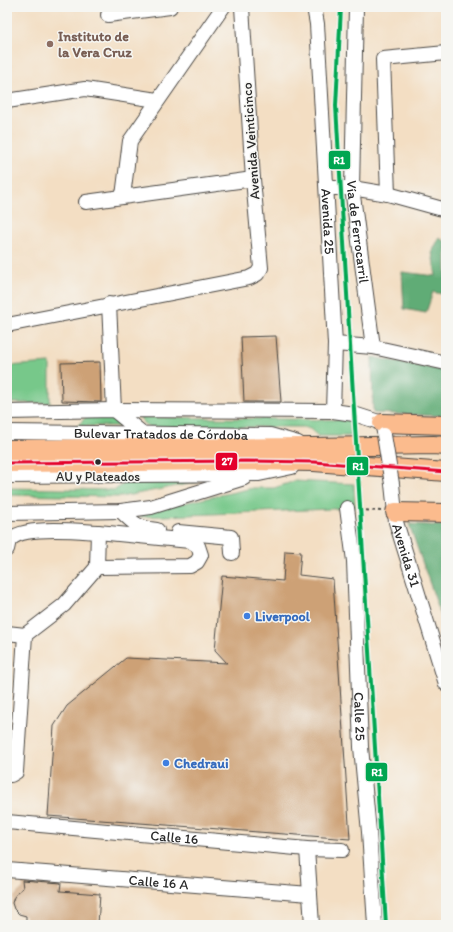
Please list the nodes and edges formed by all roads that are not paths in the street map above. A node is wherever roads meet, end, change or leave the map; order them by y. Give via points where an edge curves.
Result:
1 (170, 7) edge
2 (223, 7) edge
3 (242, 7) edge
4 (314, 7) edge
5 (356, 7) edge
6 (108, 15) dead end
7 (446, 53) edge
8 (157, 100) junction
9 (7, 101) edge
10 (253, 179) junction
11 (327, 188) junction
12 (352, 188) junction
13 (388, 194) junction
14 (123, 196) junction
15 (86, 202) dead end
16 (446, 210) edge
17 (109, 304) junction
18 (7, 325) edge
19 (335, 344) junction
20 (373, 347) junction
21 (446, 363) edge
22 (114, 410) junction
23 (75, 411) junction
24 (332, 411) junction
25 (7, 412) edge
26 (446, 425) edge
27 (383, 429) junction
28 (7, 432) edge
29 (61, 432) junction
30 (142, 434) junction
31 (446, 446) edge
32 (7, 449) edge
33 (313, 455) junction
34 (7, 463) edge
35 (446, 472) edge
36 (259, 474) junction
37 (7, 476) edge
38 (347, 508) road end
39 (121, 511) junction
40 (395, 512) junction
41 (7, 513) edge
42 (446, 513) edge
43 (98, 532) junction
44 (7, 549) edge
45 (232, 553) dead end
46 (97, 567) junction
47 (7, 633) edge
48 (25, 635) junction
49 (446, 684) edge
50 (12, 750) edge
51 (7, 774) edge
52 (7, 822) edge
53 (308, 850) junction
54 (342, 850) dead end
55 (7, 870) edge
56 (310, 894) junction
57 (312, 925) edge
58 (375, 925) edge

1 - 6 street
2 - 8 street
3 - 10 street, Avenida Veinticinco
4 - 11 street, Avenida 25
5 - 12 street, Vía de Ferrocarril
7 - 13 street via 384,59
8 - 9 street via 85,89
8 - 14 street via 130,141
10 - 14 street
10 - 17 street, Avenida Veinticinco via 261,268 257,274 249,278
11 - 12 street
11 - 19 street, Avenida 25
12 - 13 street
12 - 20 street, Vía de Ferrocarril
13 - 16 street
14 - 15 street
17 - 18 street
17 - 22 street
19 - 20 street
19 - 24 street, Avenida 25
20 - 21 street
22 - 23 street
22 - 24 street
22 - 30 street
23 - 25 street
23 - 29 street
24 - 27 street via 354,414
26 - 27 main road
27 - 40 street, Avenida 31, bridge
28 - 29 street, Bulevar Tratados de Córdoba
29 - 30 street, Bulevar Tratados de Córdoba
30 - 33 street, Bulevar Tratados de Córdoba via 270,435
31 - 33 main road, Bulevar Tratados de Córdoba
32 - 33 main road, Bulevar Tratados de Córdoba
33 - 34 main road, Bulevar Tratados de Córdoba via 246,461
33 - 35 main road, Bulevar Tratados de Córdoba
33 - 36 street, Bulevar Tratados de Córdoba
36 - 37 street, Bulevar Tratados de Córdoba
36 - 39 street via 151,507
38 - 58 street, Calle 25 via 354,561 362,747
39 - 41 street
39 - 45 street via 135,525 146,529 231,537
40 - 42 main road
40 - 49 street, Avenida 31
43 - 44 street via 38,530 18,534 10,540
43 - 46 street
43 - 46 street via 190,541 198,546 201,554 197,562 190,566
46 - 48 street via 64,605
47 - 48 street
48 - 50 street
50 - 51 street via 16,772
52 - 53 street, Calle 16
53 - 54 street, Calle 16
53 - 56 street
55 - 56 street, Calle 16 A
56 - 57 street

